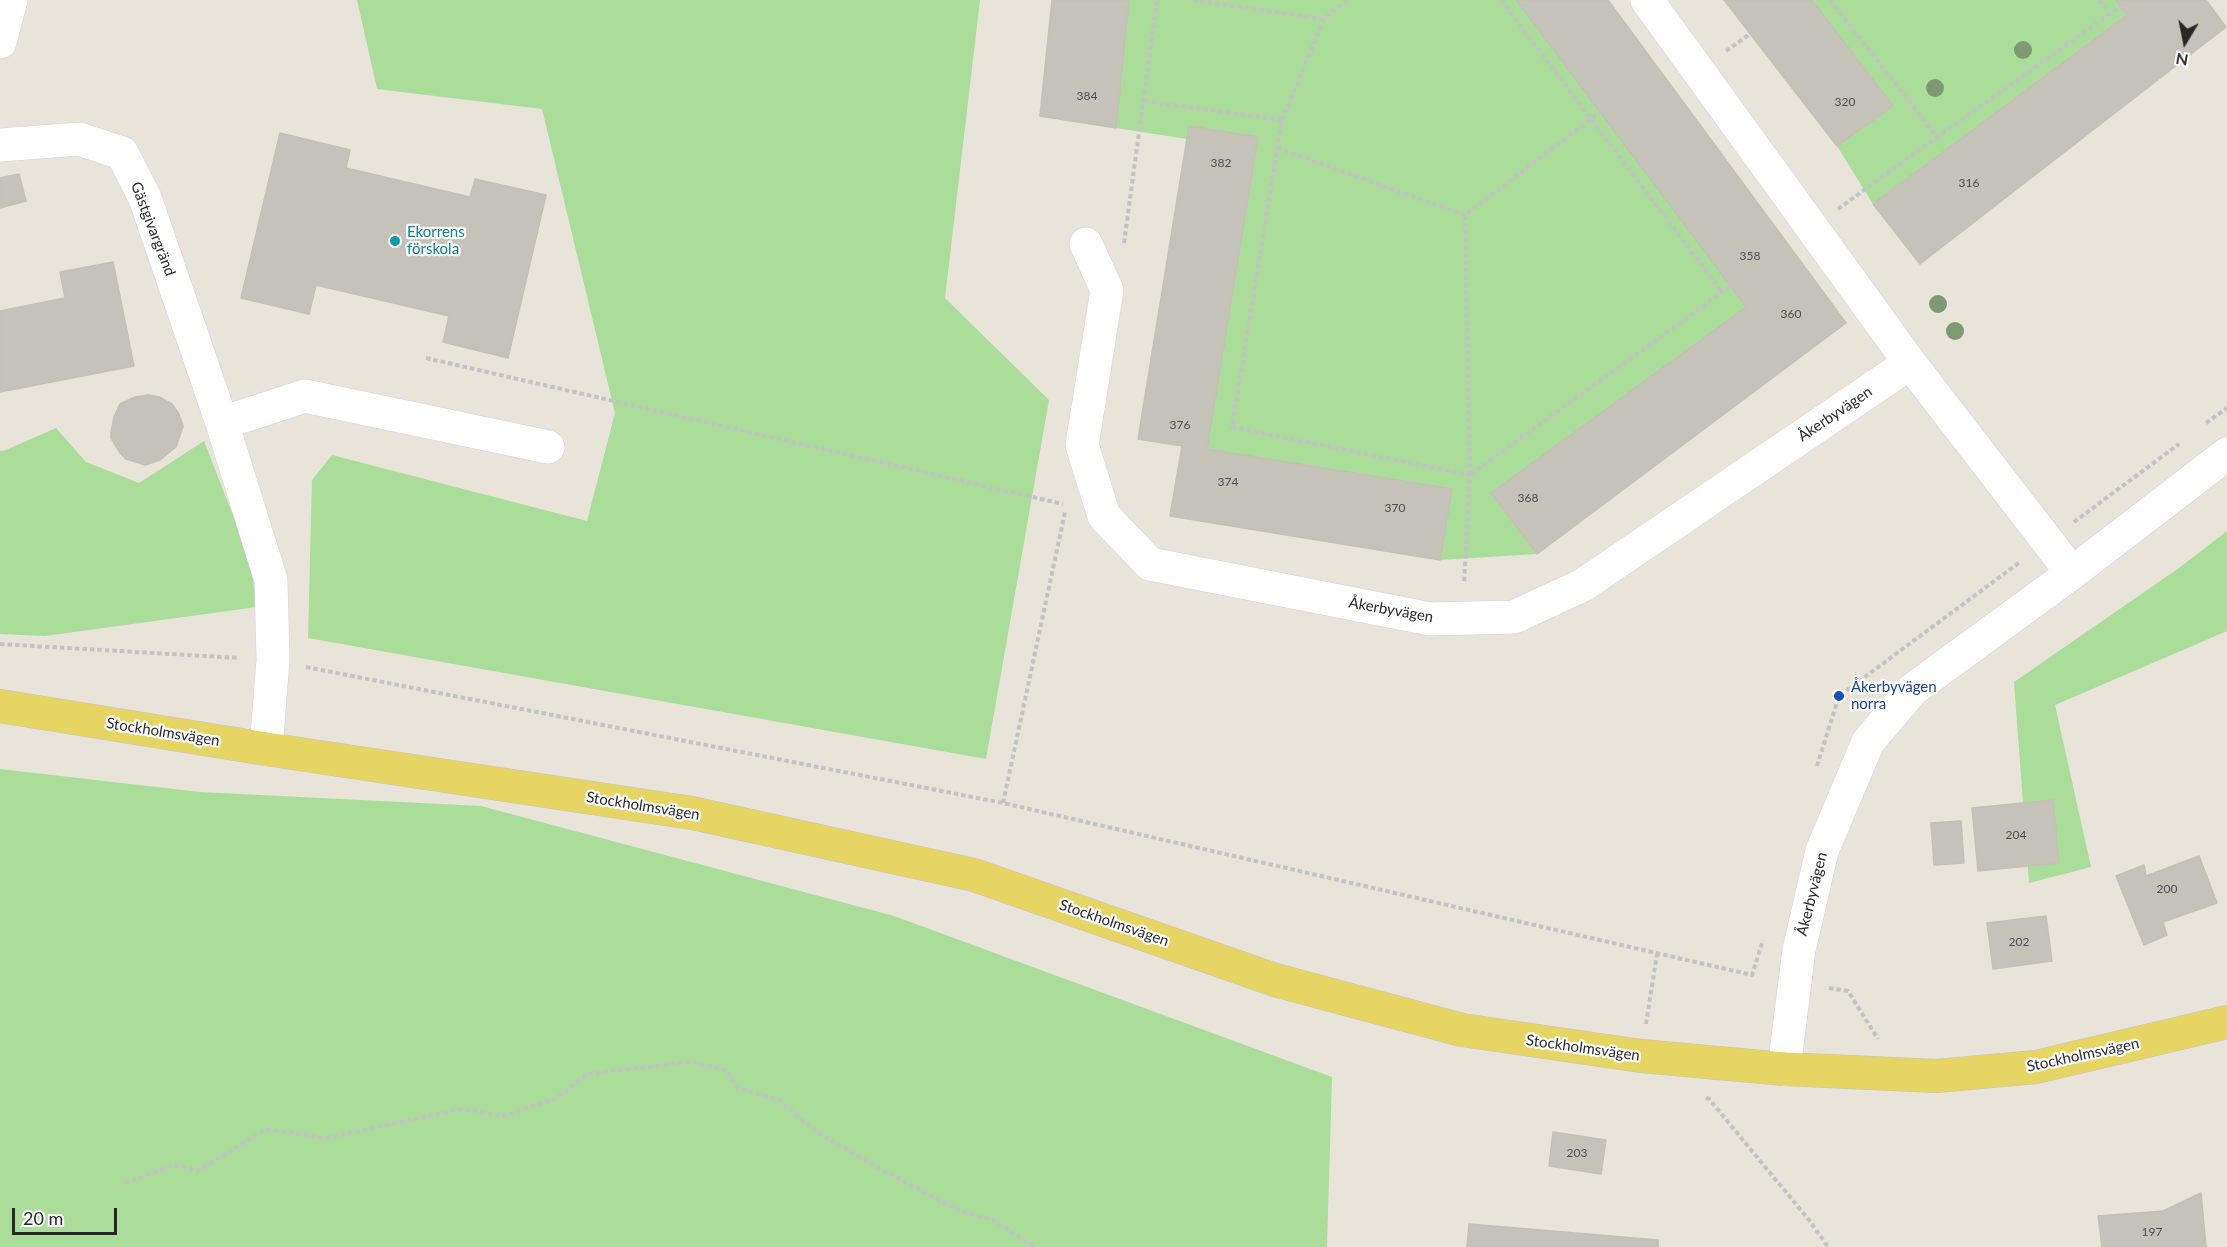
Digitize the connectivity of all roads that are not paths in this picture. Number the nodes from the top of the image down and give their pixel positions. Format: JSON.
{"nodes":[{"id":1,"x":11,"y":0,"type":"edge"},
{"id":2,"x":1647,"y":0,"type":"edge"},
{"id":3,"x":0,"y":42,"type":"edge"},
{"id":4,"x":0,"y":145,"type":"edge"},
{"id":5,"x":1086,"y":244,"type":"dead end"},
{"id":6,"x":1910,"y":363,"type":"junction"},
{"id":7,"x":222,"y":423,"type":"junction"},
{"id":8,"x":548,"y":447,"type":"dead end"},
{"id":9,"x":2227,"y":454,"type":"edge"},
{"id":10,"x":2072,"y":573,"type":"junction"},
{"id":11,"x":0,"y":706,"type":"edge"},
{"id":12,"x":267,"y":749,"type":"junction"},
{"id":13,"x":2227,"y":1022,"type":"edge"},
{"id":14,"x":1784,"y":1069,"type":"junction"}],
"edges":[{"from":1,"to":3,"type":"street"},
{"from":2,"to":6,"type":"street"},
{"from":4,"to":7,"type":"street","name":"Gästgivargränd"},
{"from":5,"to":6,"type":"street","name":"Åkerbyvägen"},
{"from":6,"to":10,"type":"street"},
{"from":7,"to":8,"type":"street"},
{"from":7,"to":12,"type":"street","name":"Gästgivargränd"},
{"from":9,"to":10,"type":"street","name":"Åkerbyvägen"},
{"from":10,"to":14,"type":"street","name":"Åkerbyvägen"},
{"from":11,"to":12,"type":"main road","name":"Stockholmsvägen"},
{"from":12,"to":14,"type":"main road","name":"Stockholmsvägen"},
{"from":13,"to":14,"type":"main road","name":"Stockholmsvägen"}]}
